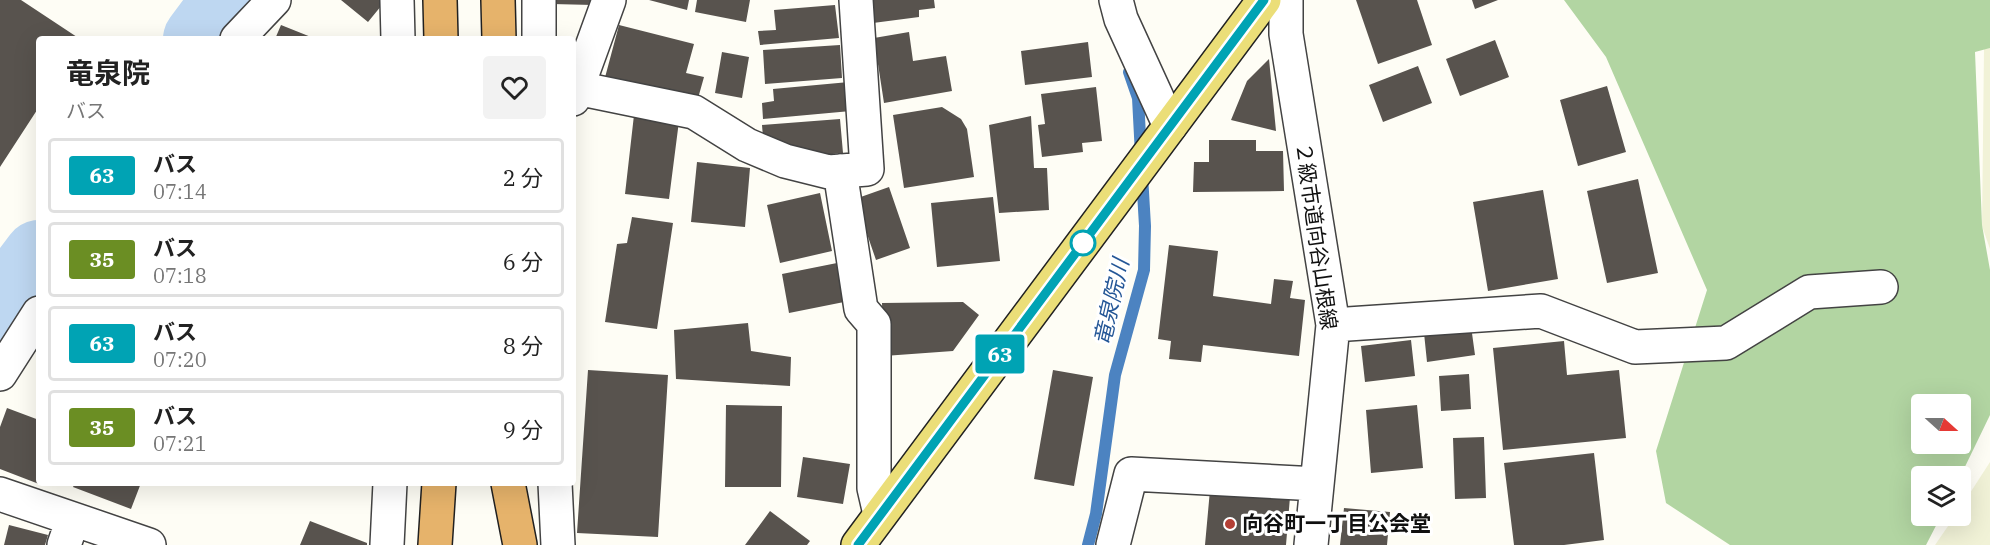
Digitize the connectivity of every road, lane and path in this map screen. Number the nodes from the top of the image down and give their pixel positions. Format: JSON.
{"nodes":[{"id":1,"x":273,"y":0,"type":"edge"},
{"id":2,"x":397,"y":0,"type":"edge"},
{"id":3,"x":440,"y":0,"type":"edge"},
{"id":4,"x":498,"y":0,"type":"edge"},
{"id":5,"x":539,"y":0,"type":"edge"},
{"id":6,"x":609,"y":0,"type":"edge"},
{"id":7,"x":856,"y":0,"type":"edge"},
{"id":8,"x":1116,"y":0,"type":"edge"},
{"id":9,"x":1264,"y":0,"type":"edge"},
{"id":10,"x":1286,"y":0,"type":"edge"},
{"id":11,"x":240,"y":36,"type":"edge"},
{"id":12,"x":398,"y":36,"type":"edge"},
{"id":13,"x":441,"y":36,"type":"edge"},
{"id":14,"x":499,"y":36,"type":"edge"},
{"id":15,"x":540,"y":36,"type":"edge"},
{"id":16,"x":576,"y":91,"type":"edge"},
{"id":17,"x":576,"y":94,"type":"edge"},
{"id":18,"x":1170,"y":126,"type":"junction"},
{"id":19,"x":840,"y":171,"type":"junction"},
{"id":20,"x":1881,"y":287,"type":"dead end"},
{"id":21,"x":36,"y":318,"type":"edge"},
{"id":22,"x":1333,"y":325,"type":"junction"},
{"id":23,"x":0,"y":374,"type":"edge"},
{"id":24,"x":1317,"y":484,"type":"junction"},
{"id":25,"x":390,"y":486,"type":"edge"},
{"id":26,"x":439,"y":486,"type":"edge"},
{"id":27,"x":446,"y":486,"type":"edge"},
{"id":28,"x":506,"y":486,"type":"edge"},
{"id":29,"x":507,"y":486,"type":"edge"},
{"id":30,"x":555,"y":486,"type":"edge"},
{"id":31,"x":0,"y":494,"type":"edge"},
{"id":32,"x":880,"y":514,"type":"junction"},
{"id":33,"x":69,"y":532,"type":"edge"},
{"id":34,"x":149,"y":545,"type":"edge"},
{"id":35,"x":387,"y":545,"type":"edge"},
{"id":36,"x":435,"y":545,"type":"edge"},
{"id":37,"x":446,"y":545,"type":"edge"},
{"id":38,"x":505,"y":545,"type":"edge"},
{"id":39,"x":520,"y":545,"type":"edge"},
{"id":40,"x":558,"y":545,"type":"edge"},
{"id":41,"x":858,"y":545,"type":"edge"},
{"id":42,"x":1113,"y":545,"type":"edge"},
{"id":43,"x":1311,"y":545,"type":"edge"}],
"edges":[{"from":1,"to":11,"type":"street"},
{"from":2,"to":12,"type":"street"},
{"from":3,"to":13,"type":"highway"},
{"from":4,"to":14,"type":"highway"},
{"from":5,"to":15,"type":"street"},
{"from":6,"to":16,"type":"street"},
{"from":7,"to":19,"type":"street"},
{"from":8,"to":18,"type":"street"},
{"from":9,"to":18,"type":"main road"},
{"from":10,"to":22,"type":"street","name":"２級市道向谷山根線"},
{"from":17,"to":19,"type":"street"},
{"from":18,"to":32,"type":"main road"},
{"from":19,"to":32,"type":"street"},
{"from":20,"to":22,"type":"street"},
{"from":21,"to":23,"type":"street"},
{"from":22,"to":24,"type":"street","name":"２級市道向谷山根線"},
{"from":24,"to":42,"type":"street"},
{"from":24,"to":43,"type":"street","name":"２級市道向谷山根線"},
{"from":25,"to":35,"type":"street"},
{"from":26,"to":36,"type":"highway"},
{"from":27,"to":37,"type":"highway"},
{"from":28,"to":38,"type":"highway"},
{"from":29,"to":39,"type":"highway"},
{"from":30,"to":40,"type":"street"},
{"from":31,"to":33,"type":"street"},
{"from":32,"to":41,"type":"main road"},
{"from":33,"to":34,"type":"street"}]}
